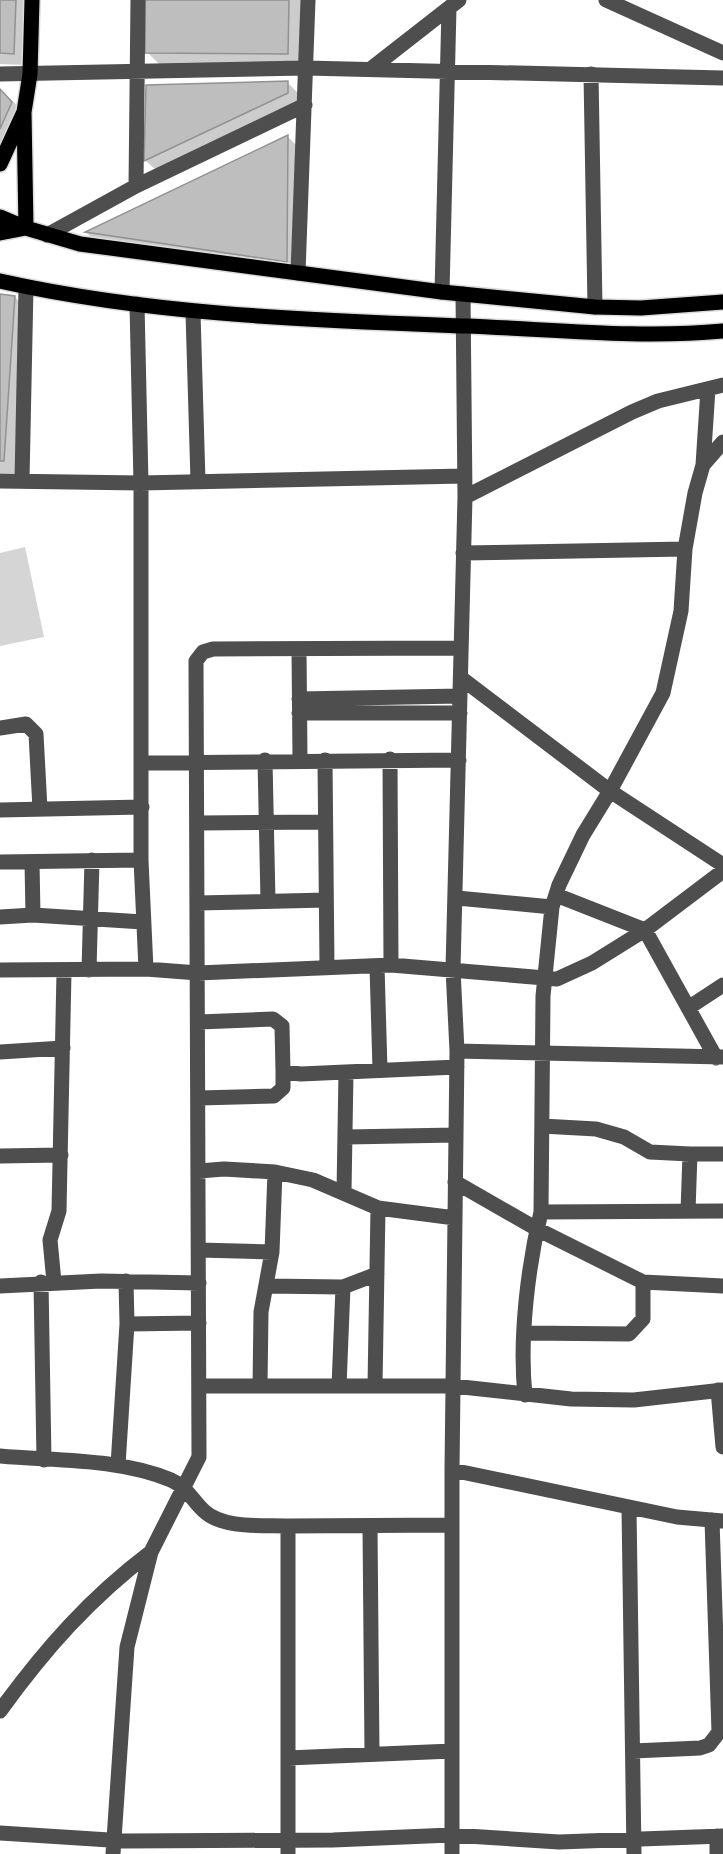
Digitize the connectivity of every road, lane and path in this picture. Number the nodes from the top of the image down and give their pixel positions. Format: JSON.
{"nodes":[{"id":1,"x":32,"y":0,"type":"edge"},
{"id":2,"x":138,"y":0,"type":"edge"},
{"id":3,"x":308,"y":0,"type":"edge"},
{"id":4,"x":606,"y":0,"type":"edge"},
{"id":5,"x":454,"y":4,"type":"edge"},
{"id":6,"x":723,"y":53,"type":"edge"},
{"id":7,"x":306,"y":68,"type":"junction"},
{"id":8,"x":372,"y":68,"type":"junction"},
{"id":9,"x":138,"y":69,"type":"junction"},
{"id":10,"x":448,"y":72,"type":"junction"},
{"id":11,"x":0,"y":74,"type":"edge"},
{"id":12,"x":30,"y":74,"type":"junction"},
{"id":13,"x":591,"y":74,"type":"junction"},
{"id":14,"x":723,"y":78,"type":"edge"},
{"id":15,"x":305,"y":105,"type":"junction"},
{"id":16,"x":24,"y":112,"type":"junction"},
{"id":17,"x":0,"y":164,"type":"edge"},
{"id":18,"x":136,"y":186,"type":"junction"},
{"id":19,"x":0,"y":217,"type":"edge"},
{"id":20,"x":26,"y":228,"type":"junction"},
{"id":21,"x":0,"y":233,"type":"edge"},
{"id":22,"x":47,"y":235,"type":"junction"},
{"id":23,"x":298,"y":273,"type":"junction"},
{"id":24,"x":0,"y":281,"type":"edge"},
{"id":25,"x":26,"y":287,"type":"junction"},
{"id":26,"x":442,"y":292,"type":"junction"},
{"id":27,"x":463,"y":294,"type":"junction"},
{"id":28,"x":723,"y":302,"type":"edge"},
{"id":29,"x":137,"y":304,"type":"junction"},
{"id":30,"x":595,"y":307,"type":"junction"},
{"id":31,"x":193,"y":313,"type":"junction"},
{"id":32,"x":463,"y":326,"type":"junction"},
{"id":33,"x":723,"y":332,"type":"edge"},
{"id":34,"x":715,"y":387,"type":"edge"},
{"id":35,"x":723,"y":442,"type":"edge"},
{"id":36,"x":703,"y":465,"type":"junction"},
{"id":37,"x":464,"y":476,"type":"junction"},
{"id":38,"x":22,"y":480,"type":"junction"},
{"id":39,"x":0,"y":481,"type":"edge"},
{"id":40,"x":198,"y":481,"type":"junction"},
{"id":41,"x":141,"y":483,"type":"junction"},
{"id":42,"x":465,"y":497,"type":"junction"},
{"id":43,"x":685,"y":549,"type":"junction"},
{"id":44,"x":463,"y":553,"type":"junction"},
{"id":45,"x":461,"y":648,"type":"junction"},
{"id":46,"x":299,"y":649,"type":"junction"},
{"id":47,"x":461,"y":678,"type":"junction"},
{"id":48,"x":460,"y":696,"type":"junction"},
{"id":49,"x":299,"y":706,"type":"junction"},
{"id":50,"x":460,"y":713,"type":"junction"},
{"id":51,"x":0,"y":728,"type":"edge"},
{"id":52,"x":390,"y":759,"type":"junction"},
{"id":53,"x":265,"y":760,"type":"junction"},
{"id":54,"x":300,"y":760,"type":"junction"},
{"id":55,"x":324,"y":760,"type":"junction"},
{"id":56,"x":459,"y":760,"type":"junction"},
{"id":57,"x":198,"y":761,"type":"junction"},
{"id":58,"x":143,"y":762,"type":"junction"},
{"id":59,"x":610,"y":791,"type":"junction"},
{"id":60,"x":142,"y":807,"type":"junction"},
{"id":61,"x":40,"y":809,"type":"junction"},
{"id":62,"x":0,"y":810,"type":"edge"},
{"id":63,"x":325,"y":822,"type":"junction"},
{"id":64,"x":266,"y":823,"type":"junction"},
{"id":65,"x":199,"y":824,"type":"junction"},
{"id":66,"x":92,"y":860,"type":"junction"},
{"id":67,"x":141,"y":860,"type":"junction"},
{"id":68,"x":0,"y":862,"type":"edge"},
{"id":69,"x":32,"y":862,"type":"junction"},
{"id":70,"x":723,"y":865,"type":"edge"},
{"id":71,"x":723,"y":871,"type":"edge"},
{"id":72,"x":457,"y":898,"type":"junction"},
{"id":73,"x":326,"y":900,"type":"junction"},
{"id":74,"x":268,"y":901,"type":"junction"},
{"id":75,"x":554,"y":901,"type":"junction"},
{"id":76,"x":198,"y":903,"type":"junction"},
{"id":77,"x":33,"y":915,"type":"junction"},
{"id":78,"x":0,"y":917,"type":"edge"},
{"id":79,"x":90,"y":917,"type":"junction"},
{"id":80,"x":143,"y":922,"type":"junction"},
{"id":81,"x":645,"y":930,"type":"junction"},
{"id":82,"x":384,"y":965,"type":"junction"},
{"id":83,"x":327,"y":967,"type":"junction"},
{"id":84,"x":146,"y":969,"type":"junction"},
{"id":85,"x":453,"y":969,"type":"junction"},
{"id":86,"x":0,"y":970,"type":"edge"},
{"id":87,"x":89,"y":970,"type":"junction"},
{"id":88,"x":64,"y":972,"type":"junction"},
{"id":89,"x":198,"y":973,"type":"junction"},
{"id":90,"x":544,"y":980,"type":"junction"},
{"id":91,"x":723,"y":985,"type":"edge"},
{"id":92,"x":688,"y":1008,"type":"junction"},
{"id":93,"x":199,"y":1022,"type":"junction"},
{"id":94,"x":63,"y":1048,"type":"junction"},
{"id":95,"x":0,"y":1052,"type":"edge"},
{"id":96,"x":543,"y":1054,"type":"junction"},
{"id":97,"x":719,"y":1058,"type":"edge"},
{"id":98,"x":457,"y":1059,"type":"junction"},
{"id":99,"x":380,"y":1070,"type":"junction"},
{"id":100,"x":283,"y":1072,"type":"junction"},
{"id":101,"x":346,"y":1072,"type":"junction"},
{"id":102,"x":199,"y":1098,"type":"junction"},
{"id":103,"x":542,"y":1126,"type":"junction"},
{"id":104,"x":456,"y":1135,"type":"junction"},
{"id":105,"x":346,"y":1137,"type":"junction"},
{"id":106,"x":690,"y":1154,"type":"junction"},
{"id":107,"x":723,"y":1154,"type":"edge"},
{"id":108,"x":60,"y":1155,"type":"junction"},
{"id":109,"x":0,"y":1156,"type":"edge"},
{"id":110,"x":199,"y":1171,"type":"junction"},
{"id":111,"x":275,"y":1173,"type":"junction"},
{"id":112,"x":456,"y":1182,"type":"junction"},
{"id":113,"x":344,"y":1192,"type":"junction"},
{"id":114,"x":378,"y":1208,"type":"junction"},
{"id":115,"x":688,"y":1210,"type":"junction"},
{"id":116,"x":723,"y":1211,"type":"edge"},
{"id":117,"x":541,"y":1212,"type":"junction"},
{"id":118,"x":455,"y":1218,"type":"junction"},
{"id":119,"x":537,"y":1229,"type":"junction"},
{"id":120,"x":199,"y":1250,"type":"junction"},
{"id":121,"x":272,"y":1252,"type":"junction"},
{"id":122,"x":377,"y":1275,"type":"junction"},
{"id":123,"x":126,"y":1281,"type":"junction"},
{"id":124,"x":48,"y":1282,"type":"junction"},
{"id":125,"x":199,"y":1282,"type":"junction"},
{"id":126,"x":643,"y":1282,"type":"junction"},
{"id":127,"x":0,"y":1286,"type":"edge"},
{"id":128,"x":267,"y":1286,"type":"junction"},
{"id":129,"x":723,"y":1286,"type":"edge"},
{"id":130,"x":343,"y":1287,"type":"junction"},
{"id":131,"x":199,"y":1323,"type":"junction"},
{"id":132,"x":127,"y":1324,"type":"junction"},
{"id":133,"x":525,"y":1333,"type":"junction"},
{"id":134,"x":201,"y":1386,"type":"junction"},
{"id":135,"x":260,"y":1386,"type":"junction"},
{"id":136,"x":339,"y":1386,"type":"junction"},
{"id":137,"x":375,"y":1386,"type":"junction"},
{"id":138,"x":453,"y":1386,"type":"junction"},
{"id":139,"x":720,"y":1390,"type":"edge"},
{"id":140,"x":525,"y":1395,"type":"junction"},
{"id":141,"x":723,"y":1447,"type":"edge"},
{"id":142,"x":0,"y":1456,"type":"edge"},
{"id":143,"x":44,"y":1460,"type":"junction"},
{"id":144,"x":118,"y":1465,"type":"junction"},
{"id":145,"x":452,"y":1470,"type":"junction"},
{"id":146,"x":183,"y":1486,"type":"junction"},
{"id":147,"x":629,"y":1508,"type":"junction"},
{"id":148,"x":717,"y":1520,"type":"edge"},
{"id":149,"x":452,"y":1525,"type":"junction"},
{"id":150,"x":288,"y":1526,"type":"junction"},
{"id":151,"x":370,"y":1526,"type":"junction"},
{"id":152,"x":151,"y":1552,"type":"junction"},
{"id":153,"x":0,"y":1711,"type":"edge"},
{"id":154,"x":721,"y":1721,"type":"edge"},
{"id":155,"x":452,"y":1751,"type":"junction"},
{"id":156,"x":633,"y":1751,"type":"junction"},
{"id":157,"x":372,"y":1754,"type":"junction"},
{"id":158,"x":288,"y":1758,"type":"junction"},
{"id":159,"x":0,"y":1833,"type":"edge"},
{"id":160,"x":451,"y":1835,"type":"junction"},
{"id":161,"x":720,"y":1836,"type":"edge"},
{"id":162,"x":634,"y":1846,"type":"edge"},
{"id":163,"x":113,"y":1847,"type":"edge"},
{"id":164,"x":288,"y":1847,"type":"edge"},
{"id":165,"x":551,"y":1848,"type":"edge"},
{"id":166,"x":452,"y":1854,"type":"edge"},
{"id":167,"x":717,"y":1854,"type":"edge"}],
"edges":[{"from":1,"to":12,"type":"main road"},
{"from":2,"to":9,"type":"street"},
{"from":3,"to":7,"type":"street"},
{"from":4,"to":6,"type":"street"},
{"from":5,"to":8,"type":"street"},
{"from":5,"to":10,"type":"street"},
{"from":7,"to":8,"type":"street"},
{"from":7,"to":9,"type":"street"},
{"from":7,"to":15,"type":"street"},
{"from":8,"to":10,"type":"street"},
{"from":9,"to":12,"type":"street"},
{"from":9,"to":18,"type":"street"},
{"from":10,"to":13,"type":"street"},
{"from":10,"to":26,"type":"street"},
{"from":11,"to":12,"type":"street"},
{"from":12,"to":16,"type":"main road"},
{"from":13,"to":14,"type":"street"},
{"from":13,"to":30,"type":"street"},
{"from":15,"to":18,"type":"street"},
{"from":15,"to":23,"type":"street"},
{"from":16,"to":17,"type":"main road"},
{"from":16,"to":20,"type":"main road"},
{"from":18,"to":22,"type":"street"},
{"from":19,"to":20,"type":"main road"},
{"from":20,"to":21,"type":"main road"},
{"from":20,"to":22,"type":"main road"},
{"from":22,"to":23,"type":"main road"},
{"from":23,"to":26,"type":"main road"},
{"from":24,"to":25,"type":"main road"},
{"from":25,"to":29,"type":"main road"},
{"from":25,"to":38,"type":"street"},
{"from":26,"to":27,"type":"main road"},
{"from":27,"to":30,"type":"main road"},
{"from":27,"to":32,"type":"street"},
{"from":28,"to":30,"type":"main road"},
{"from":29,"to":31,"type":"main road"},
{"from":29,"to":41,"type":"street"},
{"from":31,"to":32,"type":"main road"},
{"from":31,"to":40,"type":"street"},
{"from":32,"to":33,"type":"main road"},
{"from":32,"to":37,"type":"street"},
{"from":34,"to":36,"type":"street"},
{"from":34,"to":42,"type":"street"},
{"from":35,"to":36,"type":"street"},
{"from":36,"to":43,"type":"street"},
{"from":37,"to":40,"type":"street"},
{"from":37,"to":42,"type":"street"},
{"from":38,"to":39,"type":"street"},
{"from":38,"to":41,"type":"street"},
{"from":40,"to":41,"type":"street"},
{"from":41,"to":58,"type":"street"},
{"from":42,"to":44,"type":"street"},
{"from":43,"to":44,"type":"street"},
{"from":43,"to":59,"type":"street"},
{"from":44,"to":45,"type":"street"},
{"from":45,"to":46,"type":"street"},
{"from":45,"to":47,"type":"street"},
{"from":46,"to":49,"type":"street"},
{"from":46,"to":57,"type":"street"},
{"from":47,"to":48,"type":"street"},
{"from":47,"to":59,"type":"street"},
{"from":48,"to":49,"type":"street"},
{"from":48,"to":50,"type":"street"},
{"from":49,"to":50,"type":"street"},
{"from":49,"to":54,"type":"street"},
{"from":50,"to":56,"type":"street"},
{"from":51,"to":61,"type":"street"},
{"from":52,"to":55,"type":"street"},
{"from":52,"to":56,"type":"street"},
{"from":52,"to":82,"type":"street"},
{"from":53,"to":54,"type":"street"},
{"from":53,"to":57,"type":"street"},
{"from":53,"to":64,"type":"street"},
{"from":54,"to":55,"type":"street"},
{"from":55,"to":63,"type":"street"},
{"from":56,"to":72,"type":"street"},
{"from":57,"to":58,"type":"street"},
{"from":57,"to":65,"type":"street"},
{"from":58,"to":60,"type":"street"},
{"from":59,"to":70,"type":"street"},
{"from":59,"to":75,"type":"street"},
{"from":60,"to":61,"type":"street"},
{"from":60,"to":67,"type":"street"},
{"from":61,"to":62,"type":"street"},
{"from":63,"to":64,"type":"street"},
{"from":63,"to":73,"type":"street"},
{"from":64,"to":65,"type":"street"},
{"from":64,"to":74,"type":"street"},
{"from":65,"to":76,"type":"street"},
{"from":66,"to":67,"type":"street"},
{"from":66,"to":69,"type":"street"},
{"from":66,"to":79,"type":"street"},
{"from":67,"to":80,"type":"street"},
{"from":68,"to":69,"type":"street"},
{"from":69,"to":77,"type":"street"},
{"from":71,"to":81,"type":"street"},
{"from":72,"to":75,"type":"street"},
{"from":72,"to":85,"type":"street"},
{"from":73,"to":74,"type":"street"},
{"from":73,"to":83,"type":"street"},
{"from":74,"to":76,"type":"street"},
{"from":75,"to":81,"type":"street"},
{"from":75,"to":90,"type":"street"},
{"from":76,"to":89,"type":"street"},
{"from":77,"to":78,"type":"street"},
{"from":77,"to":79,"type":"street"},
{"from":79,"to":80,"type":"street"},
{"from":79,"to":87,"type":"street"},
{"from":80,"to":84,"type":"street"},
{"from":81,"to":90,"type":"street"},
{"from":81,"to":92,"type":"street"},
{"from":82,"to":83,"type":"street"},
{"from":82,"to":85,"type":"street"},
{"from":82,"to":99,"type":"street"},
{"from":83,"to":89,"type":"street"},
{"from":84,"to":87,"type":"street"},
{"from":84,"to":89,"type":"street"},
{"from":85,"to":90,"type":"street"},
{"from":85,"to":98,"type":"street"},
{"from":86,"to":88,"type":"street"},
{"from":87,"to":88,"type":"street"},
{"from":88,"to":94,"type":"street"},
{"from":89,"to":93,"type":"street"},
{"from":90,"to":96,"type":"street"},
{"from":91,"to":92,"type":"street"},
{"from":92,"to":97,"type":"street"},
{"from":93,"to":100,"type":"street"},
{"from":93,"to":102,"type":"street"},
{"from":94,"to":95,"type":"street"},
{"from":94,"to":108,"type":"street"},
{"from":96,"to":97,"type":"street"},
{"from":96,"to":98,"type":"street"},
{"from":96,"to":103,"type":"street"},
{"from":98,"to":99,"type":"street"},
{"from":98,"to":104,"type":"street"},
{"from":99,"to":101,"type":"street"},
{"from":100,"to":101,"type":"street"},
{"from":100,"to":102,"type":"street"},
{"from":101,"to":105,"type":"street"},
{"from":102,"to":110,"type":"street"},
{"from":103,"to":106,"type":"street"},
{"from":103,"to":117,"type":"street"},
{"from":104,"to":105,"type":"street"},
{"from":104,"to":112,"type":"street"},
{"from":105,"to":113,"type":"street"},
{"from":106,"to":107,"type":"street"},
{"from":106,"to":115,"type":"street"},
{"from":108,"to":109,"type":"street"},
{"from":108,"to":124,"type":"street"},
{"from":110,"to":111,"type":"street"},
{"from":110,"to":120,"type":"street"},
{"from":111,"to":113,"type":"street"},
{"from":111,"to":121,"type":"street"},
{"from":112,"to":118,"type":"street"},
{"from":112,"to":119,"type":"street"},
{"from":113,"to":114,"type":"street"},
{"from":114,"to":118,"type":"street"},
{"from":114,"to":122,"type":"street"},
{"from":115,"to":116,"type":"street"},
{"from":115,"to":117,"type":"street"},
{"from":117,"to":119,"type":"street"},
{"from":118,"to":138,"type":"street"},
{"from":119,"to":126,"type":"street"},
{"from":119,"to":133,"type":"street"},
{"from":120,"to":121,"type":"street"},
{"from":120,"to":125,"type":"street"},
{"from":121,"to":128,"type":"street"},
{"from":122,"to":130,"type":"street"},
{"from":122,"to":137,"type":"street"},
{"from":123,"to":124,"type":"street"},
{"from":123,"to":125,"type":"street"},
{"from":123,"to":132,"type":"street"},
{"from":124,"to":127,"type":"street"},
{"from":124,"to":143,"type":"street"},
{"from":125,"to":131,"type":"street"},
{"from":126,"to":129,"type":"street"},
{"from":126,"to":133,"type":"street"},
{"from":128,"to":130,"type":"street"},
{"from":128,"to":135,"type":"street"},
{"from":130,"to":136,"type":"street"},
{"from":131,"to":132,"type":"street"},
{"from":131,"to":134,"type":"street"},
{"from":132,"to":144,"type":"street"},
{"from":133,"to":140,"type":"street"},
{"from":134,"to":135,"type":"street"},
{"from":134,"to":146,"type":"street"},
{"from":135,"to":136,"type":"street"},
{"from":136,"to":137,"type":"street"},
{"from":137,"to":138,"type":"street"},
{"from":138,"to":140,"type":"street"},
{"from":138,"to":145,"type":"street"},
{"from":139,"to":140,"type":"street"},
{"from":139,"to":141,"type":"street"},
{"from":142,"to":143,"type":"street"},
{"from":143,"to":144,"type":"street"},
{"from":144,"to":146,"type":"street"},
{"from":145,"to":147,"type":"street"},
{"from":145,"to":149,"type":"street"},
{"from":146,"to":150,"type":"street"},
{"from":146,"to":152,"type":"street"},
{"from":147,"to":148,"type":"street"},
{"from":147,"to":156,"type":"street"},
{"from":148,"to":154,"type":"street"},
{"from":149,"to":151,"type":"street"},
{"from":149,"to":155,"type":"street"},
{"from":150,"to":151,"type":"street"},
{"from":150,"to":158,"type":"street"},
{"from":151,"to":157,"type":"street"},
{"from":152,"to":153,"type":"street"},
{"from":152,"to":163,"type":"street"},
{"from":154,"to":156,"type":"street"},
{"from":155,"to":157,"type":"street"},
{"from":155,"to":160,"type":"street"},
{"from":156,"to":162,"type":"street"},
{"from":157,"to":158,"type":"street"},
{"from":158,"to":164,"type":"street"},
{"from":159,"to":163,"type":"street"},
{"from":160,"to":164,"type":"street"},
{"from":160,"to":165,"type":"street"},
{"from":160,"to":166,"type":"street"},
{"from":161,"to":162,"type":"street"},
{"from":161,"to":167,"type":"street"},
{"from":162,"to":165,"type":"street"},
{"from":163,"to":164,"type":"street"}]}
